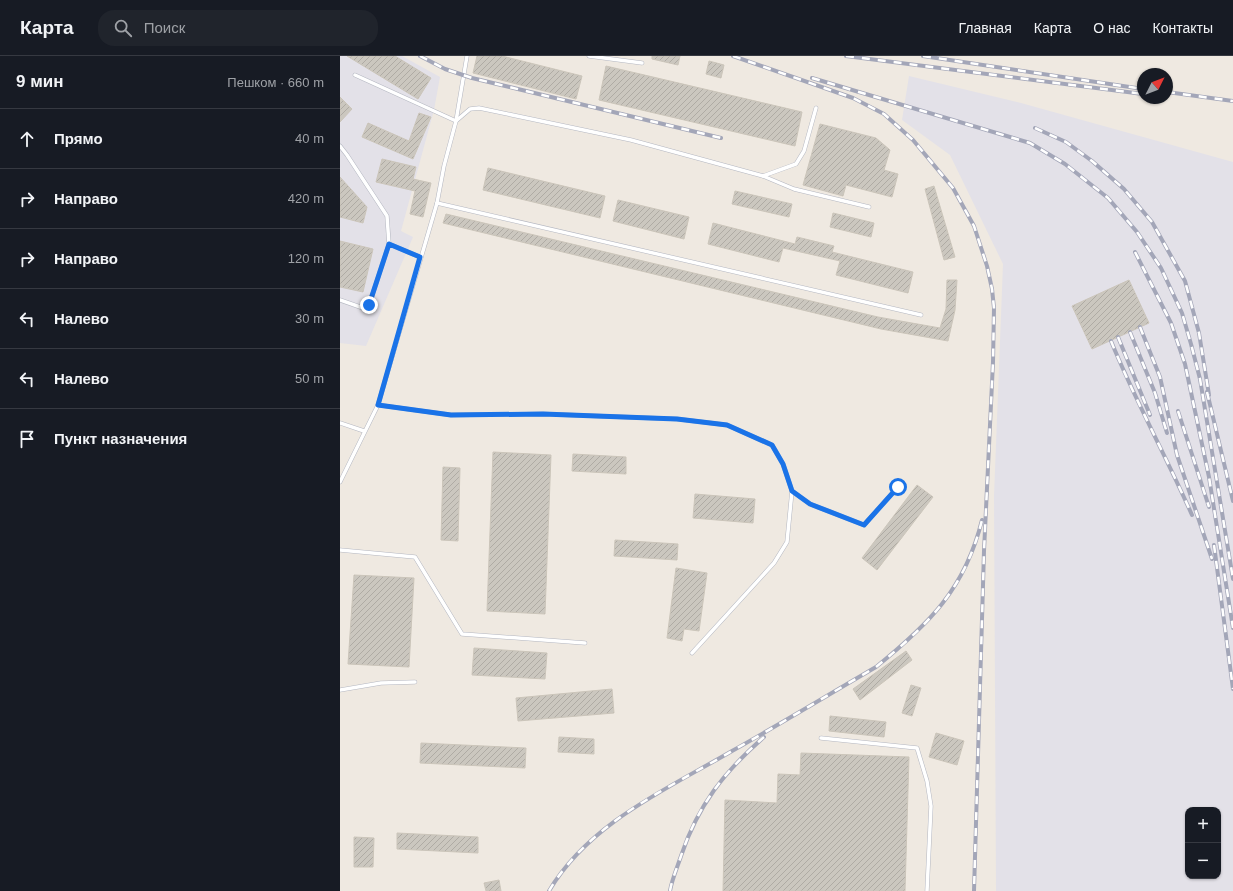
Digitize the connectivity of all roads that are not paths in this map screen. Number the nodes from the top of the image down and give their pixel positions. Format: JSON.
{"nodes":[{"id":1,"x":467,"y":56,"type":"edge"},
{"id":2,"x":589,"y":56,"type":"edge"},
{"id":3,"x":642,"y":63,"type":"dead end"},
{"id":4,"x":355,"y":75,"type":"dead end"},
{"id":5,"x":816,"y":108,"type":"dead end"},
{"id":6,"x":456,"y":121,"type":"junction"},
{"id":7,"x":340,"y":146,"type":"edge"},
{"id":8,"x":763,"y":176,"type":"junction"},
{"id":9,"x":437,"y":203,"type":"junction"},
{"id":10,"x":869,"y":207,"type":"dead end"},
{"id":11,"x":389,"y":244,"type":"junction"},
{"id":12,"x":420,"y":257,"type":"junction"},
{"id":13,"x":340,"y":300,"type":"edge"},
{"id":14,"x":920,"y":315,"type":"dead end"},
{"id":15,"x":378,"y":405,"type":"junction"},
{"id":16,"x":340,"y":423,"type":"edge"},
{"id":17,"x":364,"y":431,"type":"junction"},
{"id":18,"x":340,"y":482,"type":"edge"},
{"id":19,"x":898,"y":487,"type":"dead end"},
{"id":20,"x":792,"y":491,"type":"junction"},
{"id":21,"x":340,"y":550,"type":"edge"},
{"id":22,"x":585,"y":643,"type":"dead end"},
{"id":23,"x":692,"y":653,"type":"dead end"},
{"id":24,"x":414,"y":682,"type":"dead end"},
{"id":25,"x":340,"y":690,"type":"edge"},
{"id":26,"x":821,"y":738,"type":"dead end"},
{"id":27,"x":927,"y":891,"type":"edge"}],
"edges":[{"from":1,"to":6,"type":"lane"},
{"from":2,"to":3,"type":"lane"},
{"from":4,"to":6,"type":"lane"},
{"from":5,"to":8,"type":"lane"},
{"from":6,"to":8,"type":"lane"},
{"from":6,"to":9,"type":"lane"},
{"from":7,"to":11,"type":"lane"},
{"from":8,"to":10,"type":"lane"},
{"from":9,"to":12,"type":"lane"},
{"from":9,"to":14,"type":"lane"},
{"from":11,"to":12,"type":"lane"},
{"from":11,"to":13,"type":"lane"},
{"from":12,"to":15,"type":"lane"},
{"from":15,"to":17,"type":"lane"},
{"from":15,"to":20,"type":"lane"},
{"from":16,"to":17,"type":"lane"},
{"from":17,"to":18,"type":"lane"},
{"from":19,"to":20,"type":"lane"},
{"from":20,"to":23,"type":"lane"},
{"from":21,"to":22,"type":"lane"},
{"from":24,"to":25,"type":"lane"},
{"from":26,"to":27,"type":"lane"}]}
